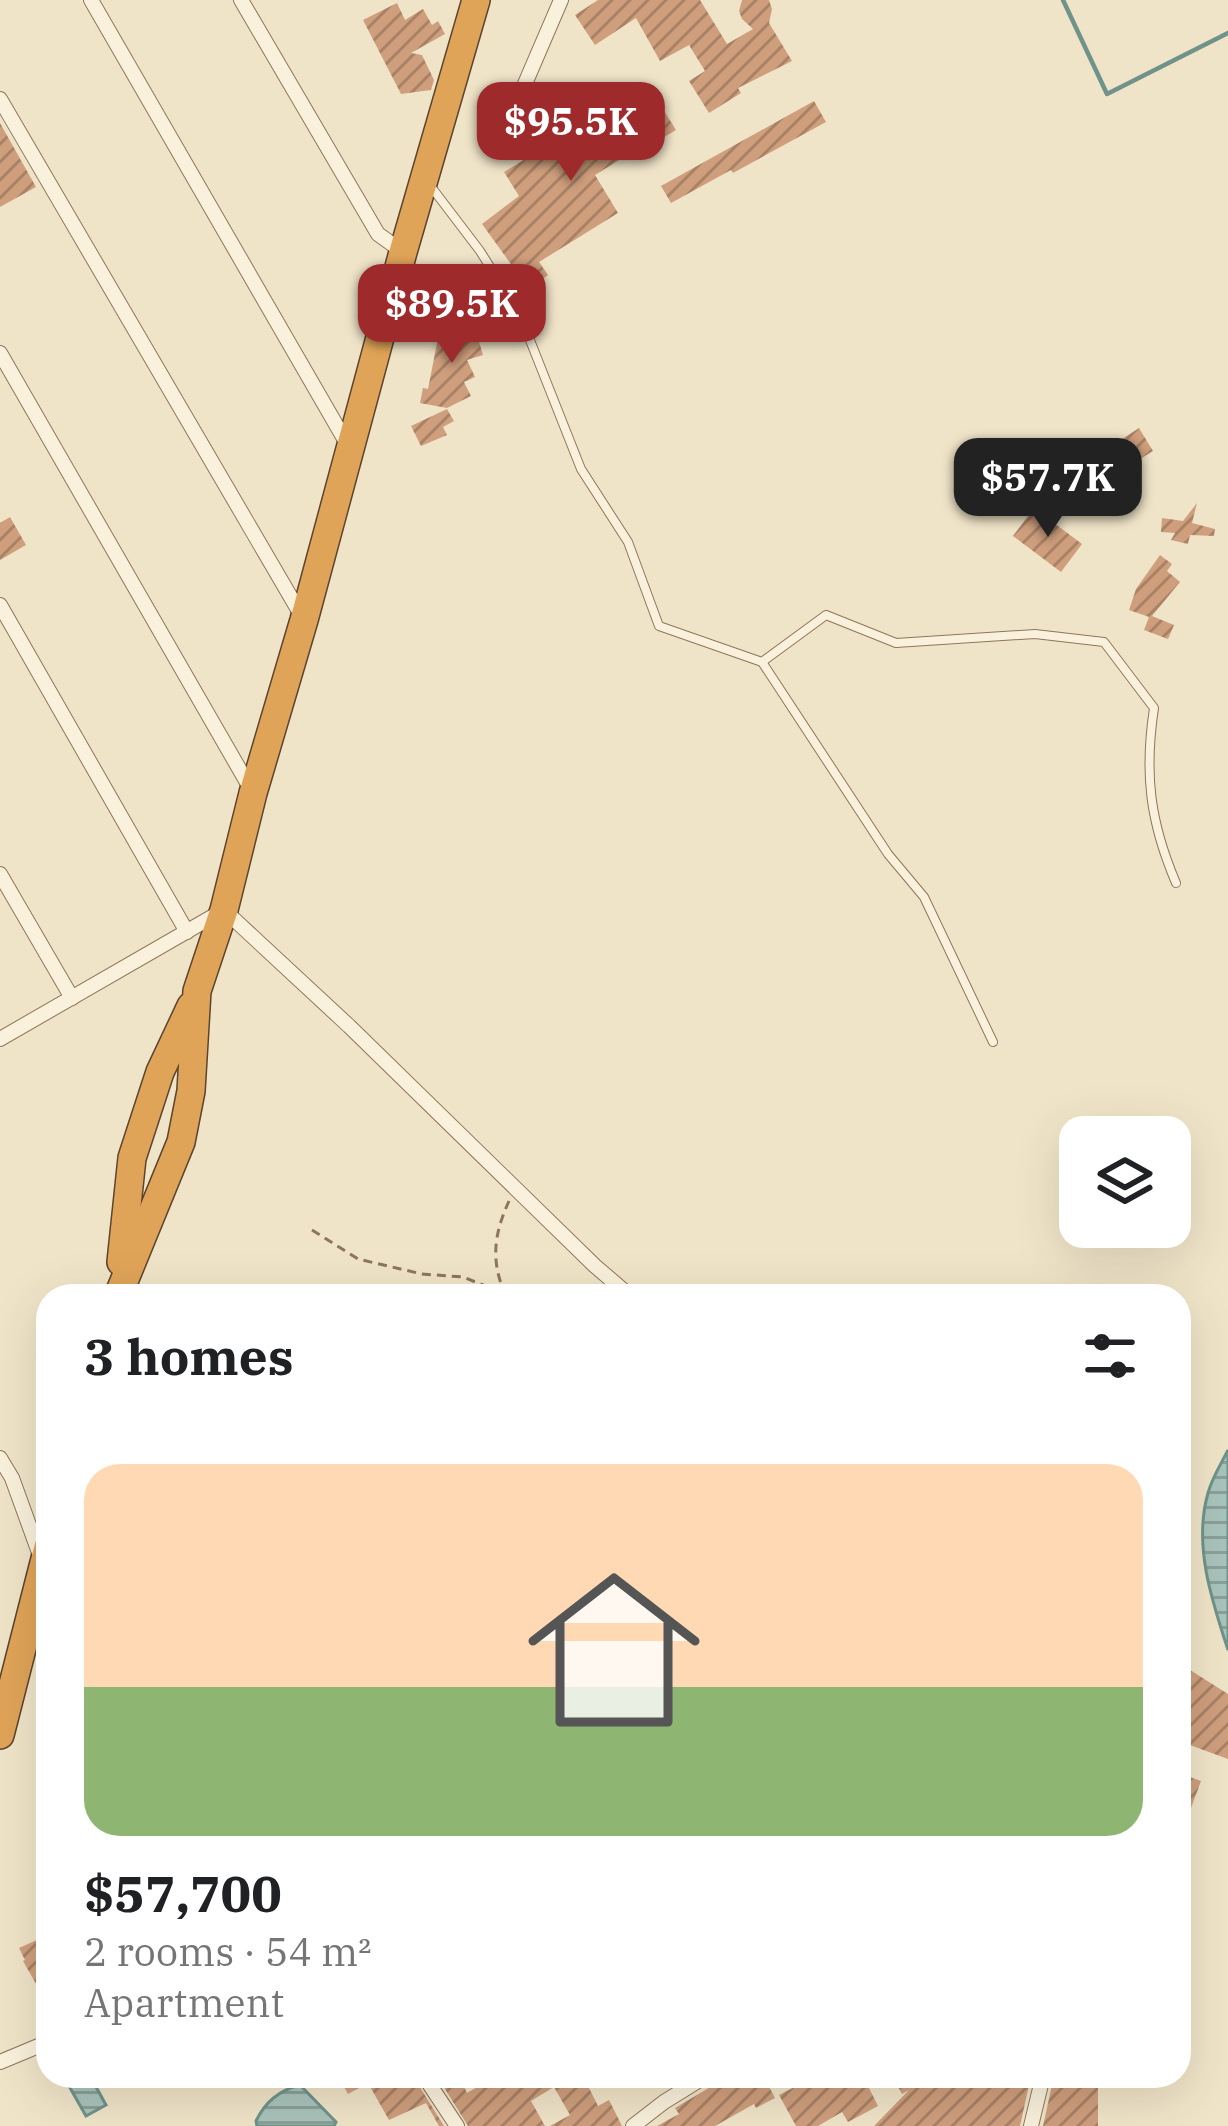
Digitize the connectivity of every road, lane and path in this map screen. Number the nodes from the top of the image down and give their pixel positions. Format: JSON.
{"nodes":[{"id":1,"x":91,"y":0,"type":"edge"},
{"id":2,"x":241,"y":0,"type":"edge"},
{"id":3,"x":476,"y":0,"type":"edge"},
{"id":4,"x":561,"y":0,"type":"edge"},
{"id":5,"x":0,"y":99,"type":"edge"},
{"id":6,"x":506,"y":128,"type":"dead end"},
{"id":7,"x":425,"y":178,"type":"junction"},
{"id":8,"x":403,"y":252,"type":"junction"},
{"id":9,"x":0,"y":353,"type":"edge"},
{"id":10,"x":350,"y":447,"type":"junction"},
{"id":11,"x":0,"y":605,"type":"edge"},
{"id":12,"x":304,"y":620,"type":"junction"},
{"id":13,"x":762,"y":662,"type":"junction"},
{"id":14,"x":253,"y":793,"type":"junction"},
{"id":15,"x":0,"y":874,"type":"edge"},
{"id":16,"x":1176,"y":883,"type":"dead end"},
{"id":17,"x":224,"y":910,"type":"junction"},
{"id":18,"x":187,"y":932,"type":"junction"},
{"id":19,"x":197,"y":991,"type":"junction"},
{"id":20,"x":72,"y":998,"type":"junction"},
{"id":21,"x":0,"y":1039,"type":"edge"},
{"id":22,"x":993,"y":1042,"type":"dead end"},
{"id":23,"x":515,"y":1188,"type":"junction"},
{"id":24,"x":312,"y":1230,"type":"dead end"},
{"id":25,"x":119,"y":1284,"type":"edge"},
{"id":26,"x":122,"y":1284,"type":"edge"},
{"id":27,"x":480,"y":1284,"type":"edge"},
{"id":28,"x":502,"y":1284,"type":"edge"},
{"id":29,"x":615,"y":1284,"type":"edge"},
{"id":30,"x":0,"y":1458,"type":"edge"},
{"id":31,"x":36,"y":1537,"type":"edge"},
{"id":32,"x":36,"y":1600,"type":"edge"},
{"id":33,"x":0,"y":1735,"type":"edge"},
{"id":34,"x":36,"y":2047,"type":"edge"},
{"id":35,"x":0,"y":2062,"type":"edge"},
{"id":36,"x":432,"y":2088,"type":"edge"},
{"id":37,"x":687,"y":2088,"type":"edge"},
{"id":38,"x":1040,"y":2088,"type":"edge"},
{"id":39,"x":457,"y":2126,"type":"edge"},
{"id":40,"x":633,"y":2126,"type":"edge"},
{"id":41,"x":1031,"y":2126,"type":"edge"}],
"edges":[{"from":1,"to":10,"type":"street"},
{"from":2,"to":8,"type":"street"},
{"from":3,"to":7,"type":"highway"},
{"from":4,"to":6,"type":"street"},
{"from":5,"to":12,"type":"street"},
{"from":7,"to":8,"type":"highway"},
{"from":7,"to":13,"type":"lane"},
{"from":8,"to":10,"type":"highway"},
{"from":9,"to":14,"type":"street"},
{"from":10,"to":12,"type":"highway"},
{"from":11,"to":18,"type":"street"},
{"from":12,"to":14,"type":"highway"},
{"from":13,"to":16,"type":"lane"},
{"from":13,"to":22,"type":"lane"},
{"from":14,"to":17,"type":"highway"},
{"from":15,"to":20,"type":"street"},
{"from":17,"to":18,"type":"street"},
{"from":17,"to":19,"type":"highway"},
{"from":17,"to":23,"type":"street"},
{"from":18,"to":20,"type":"street"},
{"from":19,"to":25,"type":"highway"},
{"from":19,"to":26,"type":"highway"},
{"from":20,"to":21,"type":"street"},
{"from":23,"to":28,"type":"path"},
{"from":23,"to":29,"type":"street"},
{"from":24,"to":27,"type":"path"},
{"from":30,"to":31,"type":"street"},
{"from":32,"to":33,"type":"highway"},
{"from":34,"to":35,"type":"street"},
{"from":36,"to":39,"type":"street"},
{"from":37,"to":40,"type":"street"},
{"from":38,"to":41,"type":"street"}]}
